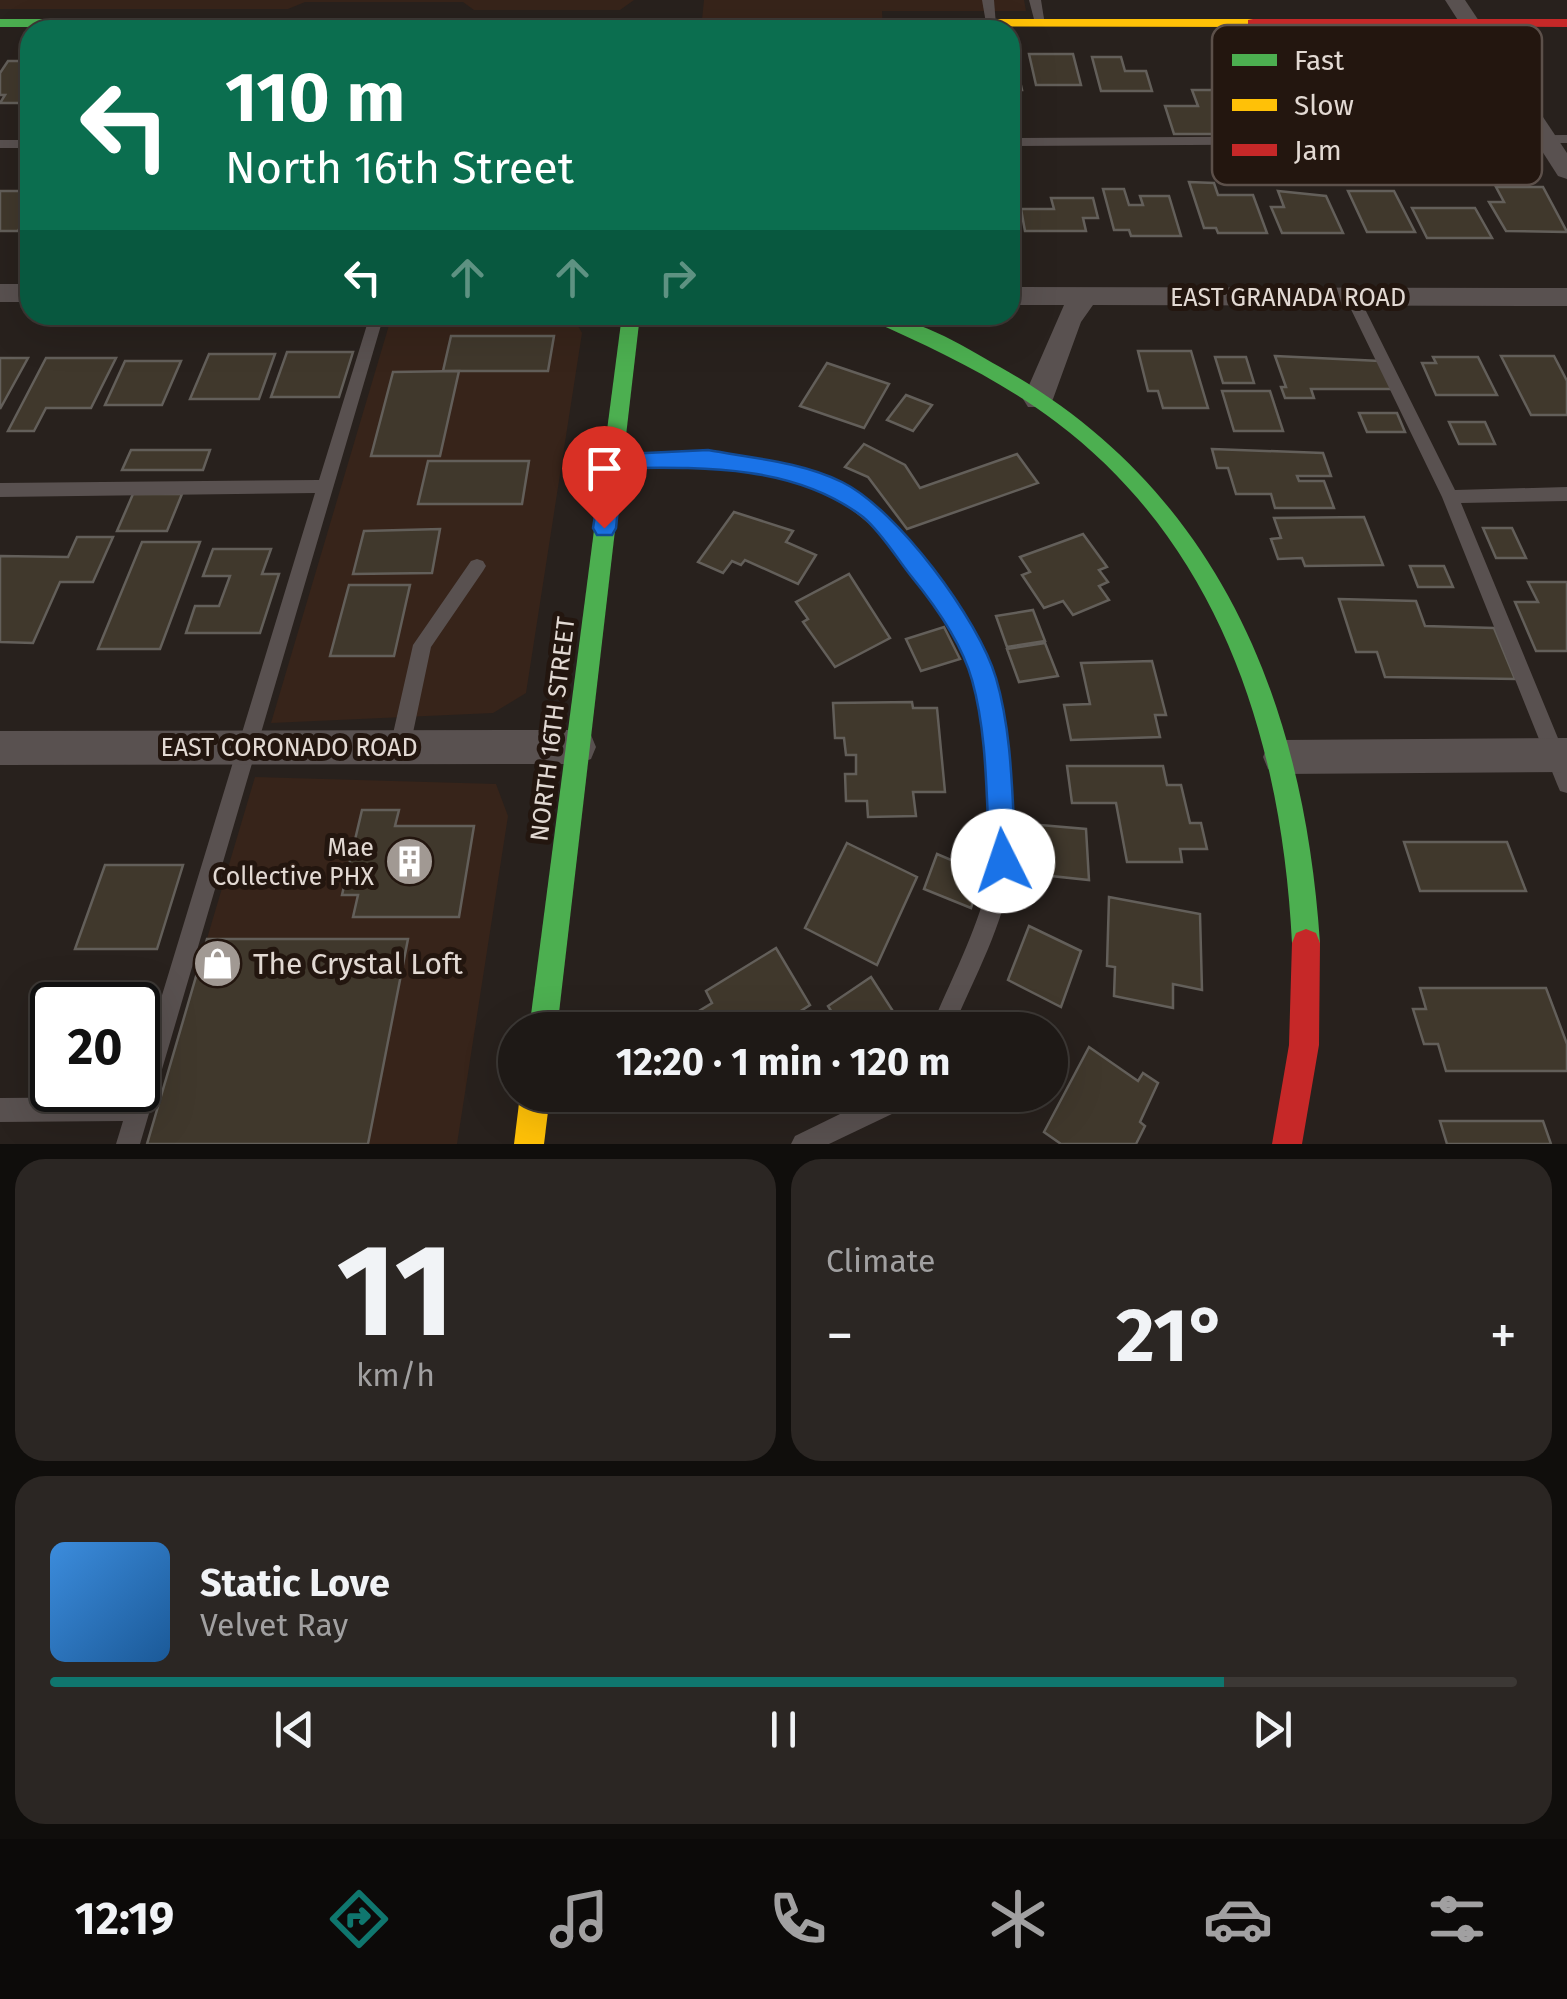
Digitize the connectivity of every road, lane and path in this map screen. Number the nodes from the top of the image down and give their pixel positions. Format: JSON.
{"nodes":[{"id":1,"x":1455,"y":0,"type":"edge"},
{"id":2,"x":990,"y":11,"type":"edge"},
{"id":3,"x":1038,"y":12,"type":"edge"},
{"id":4,"x":664,"y":18,"type":"edge"},
{"id":5,"x":614,"y":20,"type":"edge"},
{"id":6,"x":1469,"y":22,"type":"junction"},
{"id":7,"x":1567,"y":23,"type":"edge"},
{"id":8,"x":1471,"y":25,"type":"edge"},
{"id":9,"x":1557,"y":139,"type":"edge"},
{"id":10,"x":1212,"y":141,"type":"edge"},
{"id":11,"x":1020,"y":142,"type":"edge"},
{"id":12,"x":1567,"y":170,"type":"edge"},
{"id":13,"x":1020,"y":296,"type":"edge"},
{"id":14,"x":1086,"y":296,"type":"junction"},
{"id":15,"x":1352,"y":297,"type":"junction"},
{"id":16,"x":1567,"y":297,"type":"edge"},
{"id":17,"x":373,"y":325,"type":"edge"},
{"id":18,"x":630,"y":325,"type":"edge"},
{"id":19,"x":900,"y":325,"type":"edge"},
{"id":20,"x":1038,"y":399,"type":"junction"},
{"id":21,"x":613,"y":460,"type":"junction"},
{"id":22,"x":327,"y":486,"type":"junction"},
{"id":23,"x":0,"y":490,"type":"edge"},
{"id":24,"x":1567,"y":494,"type":"edge"},
{"id":25,"x":1450,"y":497,"type":"junction"},
{"id":26,"x":477,"y":566,"type":"dead end"},
{"id":27,"x":400,"y":747,"type":"junction"},
{"id":28,"x":578,"y":747,"type":"junction"},
{"id":29,"x":0,"y":748,"type":"edge"},
{"id":30,"x":250,"y":748,"type":"junction"},
{"id":31,"x":1281,"y":757,"type":"junction"},
{"id":32,"x":1563,"y":765,"type":"edge"},
{"id":33,"x":545,"y":1012,"type":"edge"},
{"id":34,"x":948,"y":1012,"type":"edge"},
{"id":35,"x":160,"y":1041,"type":"edge"},
{"id":36,"x":0,"y":1110,"type":"edge"},
{"id":37,"x":30,"y":1110,"type":"edge"},
{"id":38,"x":138,"y":1112,"type":"edge"},
{"id":39,"x":533,"y":1112,"type":"edge"},
{"id":40,"x":871,"y":1112,"type":"edge"},
{"id":41,"x":128,"y":1144,"type":"edge"},
{"id":42,"x":529,"y":1144,"type":"edge"},
{"id":43,"x":803,"y":1144,"type":"edge"},
{"id":44,"x":1287,"y":1144,"type":"edge"}],
"edges":[{"from":1,"to":6,"type":"street"},
{"from":2,"to":3,"type":"street"},
{"from":2,"to":4,"type":"street"},
{"from":3,"to":6,"type":"street"},
{"from":4,"to":5,"type":"street"},
{"from":6,"to":7,"type":"street"},
{"from":6,"to":8,"type":"street"},
{"from":9,"to":12,"type":"street"},
{"from":10,"to":11,"type":"lane"},
{"from":13,"to":14,"type":"street","name":"EAST GRANADA ROAD"},
{"from":14,"to":15,"type":"street","name":"EAST GRANADA ROAD"},
{"from":14,"to":20,"type":"street"},
{"from":15,"to":16,"type":"street","name":"EAST GRANADA ROAD"},
{"from":15,"to":25,"type":"lane"},
{"from":17,"to":22,"type":"lane"},
{"from":18,"to":21,"type":"street","name":"NORTH 16TH STREET"},
{"from":19,"to":20,"type":"street"},
{"from":20,"to":31,"type":"street"},
{"from":21,"to":28,"type":"street","name":"NORTH 16TH STREET"},
{"from":21,"to":34,"type":"lane"},
{"from":22,"to":23,"type":"lane"},
{"from":22,"to":30,"type":"lane"},
{"from":24,"to":25,"type":"lane"},
{"from":25,"to":32,"type":"lane"},
{"from":26,"to":27,"type":"lane"},
{"from":27,"to":28,"type":"street","name":"EAST CORONADO ROAD"},
{"from":27,"to":30,"type":"street","name":"EAST CORONADO ROAD"},
{"from":28,"to":33,"type":"street","name":"NORTH 16TH STREET"},
{"from":29,"to":30,"type":"street","name":"EAST CORONADO ROAD"},
{"from":30,"to":35,"type":"lane"},
{"from":31,"to":32,"type":"street"},
{"from":31,"to":44,"type":"street"},
{"from":36,"to":37,"type":"lane"},
{"from":38,"to":41,"type":"lane"},
{"from":39,"to":42,"type":"street"},
{"from":40,"to":43,"type":"lane"}]}
